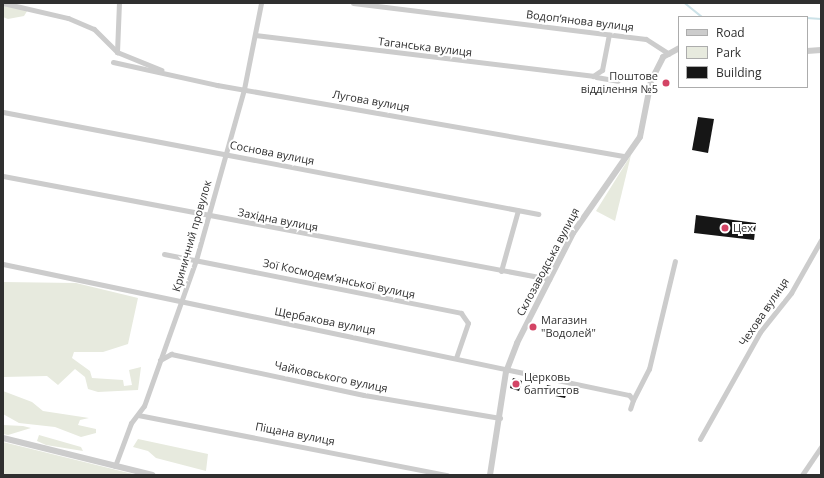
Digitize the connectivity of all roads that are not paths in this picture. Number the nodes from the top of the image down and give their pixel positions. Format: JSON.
{"nodes":[{"id":1,"x":4,"y":3,"type":"edge"},
{"id":2,"x":119,"y":3,"type":"edge"},
{"id":3,"x":261,"y":3,"type":"edge"},
{"id":4,"x":353,"y":3,"type":"edge"},
{"id":5,"x":255,"y":35,"type":"junction"},
{"id":6,"x":610,"y":35,"type":"junction"},
{"id":7,"x":678,"y":49,"type":"edge"},
{"id":8,"x":821,"y":50,"type":"edge"},
{"id":9,"x":808,"y":51,"type":"edge"},
{"id":10,"x":117,"y":52,"type":"junction"},
{"id":11,"x":669,"y":54,"type":"junction"},
{"id":12,"x":113,"y":62,"type":"dead end"},
{"id":13,"x":175,"y":76,"type":"junction"},
{"id":14,"x":593,"y":76,"type":"junction"},
{"id":15,"x":618,"y":81,"type":"dead end"},
{"id":16,"x":244,"y":89,"type":"junction"},
{"id":17,"x":3,"y":112,"type":"edge"},
{"id":18,"x":226,"y":154,"type":"junction"},
{"id":19,"x":625,"y":156,"type":"junction"},
{"id":20,"x":3,"y":176,"type":"edge"},
{"id":21,"x":518,"y":210,"type":"junction"},
{"id":22,"x":538,"y":214,"type":"dead end"},
{"id":23,"x":210,"y":217,"type":"junction"},
{"id":24,"x":821,"y":240,"type":"edge"},
{"id":25,"x":164,"y":254,"type":"dead end"},
{"id":26,"x":196,"y":260,"type":"junction"},
{"id":27,"x":675,"y":261,"type":"dead end"},
{"id":28,"x":3,"y":264,"type":"edge"},
{"id":29,"x":501,"y":271,"type":"junction"},
{"id":30,"x":549,"y":279,"type":"junction"},
{"id":31,"x":183,"y":303,"type":"junction"},
{"id":32,"x":169,"y":343,"type":"junction"},
{"id":33,"x":171,"y":354,"type":"junction"},
{"id":34,"x":456,"y":357,"type":"junction"},
{"id":35,"x":159,"y":361,"type":"junction"},
{"id":36,"x":507,"y":368,"type":"junction"},
{"id":37,"x":633,"y":400,"type":"junction"},
{"id":38,"x":144,"y":406,"type":"junction"},
{"id":39,"x":630,"y":409,"type":"dead end"},
{"id":40,"x":138,"y":416,"type":"junction"},
{"id":41,"x":149,"y":416,"type":"junction"},
{"id":42,"x":500,"y":418,"type":"junction"},
{"id":43,"x":3,"y":438,"type":"edge"},
{"id":44,"x":700,"y":439,"type":"dead end"},
{"id":45,"x":821,"y":447,"type":"edge"},
{"id":46,"x":115,"y":466,"type":"junction"},
{"id":47,"x":153,"y":475,"type":"edge"},
{"id":48,"x":447,"y":475,"type":"edge"},
{"id":49,"x":490,"y":475,"type":"edge"},
{"id":50,"x":802,"y":475,"type":"edge"}],
"edges":[{"from":1,"to":10,"type":"street"},
{"from":2,"to":10,"type":"street"},
{"from":3,"to":5,"type":"street","name":"Криничний провулок"},
{"from":4,"to":6,"type":"street","name":"Водоп’янова вулиця"},
{"from":5,"to":14,"type":"street","name":"Таганська вулиця"},
{"from":5,"to":16,"type":"street","name":"Криничний провулок"},
{"from":6,"to":11,"type":"street","name":"Водоп’янова вулиця"},
{"from":6,"to":14,"type":"street"},
{"from":7,"to":11,"type":"street"},
{"from":8,"to":9,"type":"street"},
{"from":10,"to":13,"type":"street"},
{"from":11,"to":19,"type":"street","name":"Склозаводська вулиця"},
{"from":12,"to":13,"type":"street","name":"Лугова вулиця"},
{"from":13,"to":16,"type":"street","name":"Лугова вулиця"},
{"from":14,"to":15,"type":"street","name":"Таганська вулиця"},
{"from":16,"to":18,"type":"street","name":"Криничний провулок"},
{"from":16,"to":19,"type":"street","name":"Лугова вулиця"},
{"from":17,"to":18,"type":"street","name":"Соснова вулиця"},
{"from":18,"to":21,"type":"street","name":"Соснова вулиця"},
{"from":18,"to":23,"type":"street","name":"Криничний провулок"},
{"from":19,"to":30,"type":"street","name":"Склозаводська вулиця"},
{"from":20,"to":23,"type":"street","name":"Західна вулиця"},
{"from":21,"to":22,"type":"street","name":"Соснова вулиця"},
{"from":21,"to":29,"type":"street"},
{"from":23,"to":26,"type":"street","name":"Криничний провулок"},
{"from":23,"to":29,"type":"street","name":"Західна вулиця"},
{"from":24,"to":44,"type":"street","name":"Чехова вулиця"},
{"from":25,"to":26,"type":"street","name":"Зої Космодем’янської вулиця"},
{"from":26,"to":31,"type":"street","name":"Криничний провулок"},
{"from":26,"to":34,"type":"street","name":"Зої Космодем’янської вулиця"},
{"from":27,"to":37,"type":"street"},
{"from":28,"to":31,"type":"street","name":"Щербакова вулиця"},
{"from":29,"to":30,"type":"street","name":"Західна вулиця"},
{"from":30,"to":36,"type":"street","name":"Склозаводська вулиця"},
{"from":31,"to":32,"type":"street","name":"Криничний провулок"},
{"from":31,"to":34,"type":"street","name":"Щербакова вулиця"},
{"from":32,"to":33,"type":"street"},
{"from":32,"to":35,"type":"street","name":"Криничний провулок"},
{"from":33,"to":35,"type":"street"},
{"from":33,"to":42,"type":"street","name":"Чайковського вулиця"},
{"from":34,"to":36,"type":"street","name":"Щербакова вулиця"},
{"from":35,"to":38,"type":"street","name":"Криничний провулок"},
{"from":36,"to":37,"type":"street","name":"Щербакова вулиця"},
{"from":36,"to":42,"type":"street","name":"Склозаводська вулиця"},
{"from":37,"to":39,"type":"street"},
{"from":38,"to":40,"type":"street","name":"Криничний провулок"},
{"from":38,"to":41,"type":"street"},
{"from":40,"to":41,"type":"street","name":"Піщана вулиця"},
{"from":40,"to":46,"type":"street","name":"Криничний провулок"},
{"from":41,"to":48,"type":"street","name":"Піщана вулиця"},
{"from":42,"to":49,"type":"street","name":"Склозаводська вулиця"},
{"from":43,"to":46,"type":"street"},
{"from":45,"to":50,"type":"street"},
{"from":46,"to":47,"type":"street"}]}
